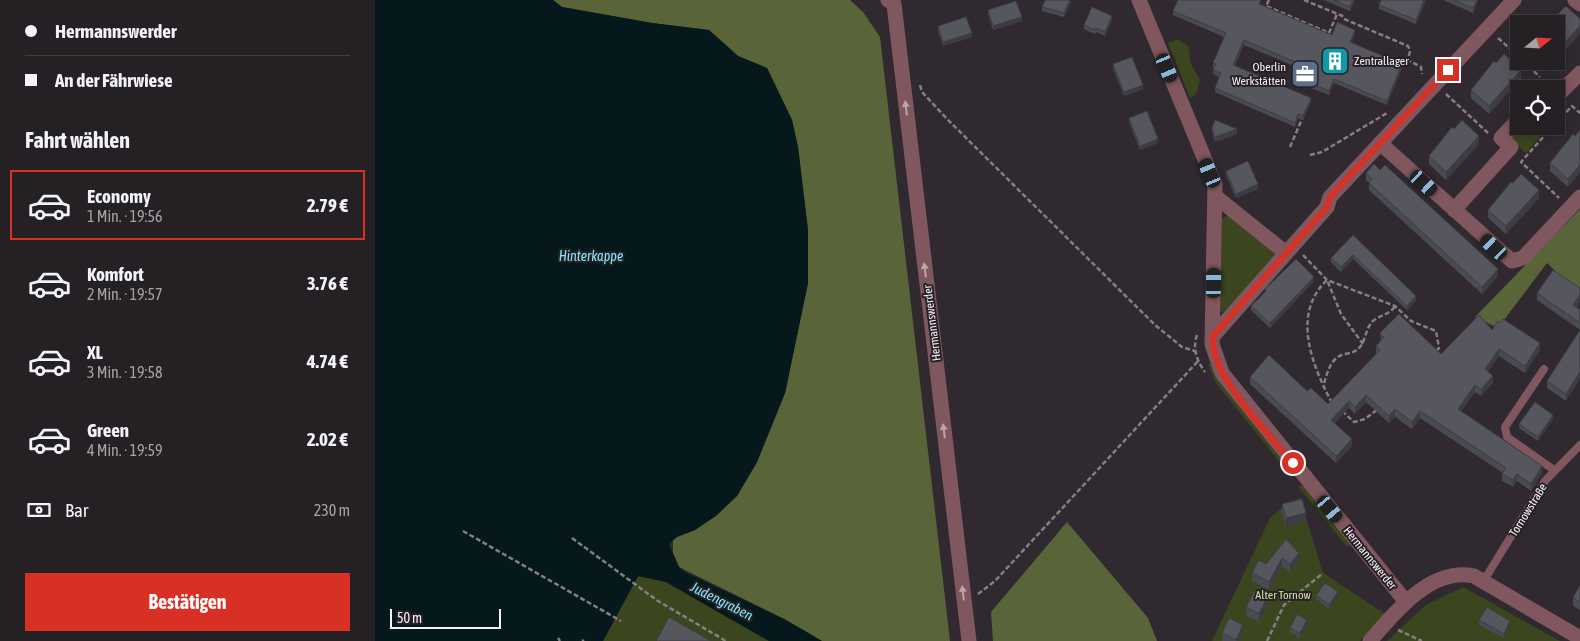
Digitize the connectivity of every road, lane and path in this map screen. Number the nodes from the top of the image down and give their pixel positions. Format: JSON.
{"nodes":[{"id":1,"x":1139,"y":0,"type":"edge"},
{"id":2,"x":1269,"y":0,"type":"edge"},
{"id":3,"x":1304,"y":0,"type":"edge"},
{"id":4,"x":1514,"y":0,"type":"edge"},
{"id":5,"x":1575,"y":0,"type":"edge"},
{"id":6,"x":895,"y":1,"type":"edge"},
{"id":7,"x":1580,"y":4,"type":"edge"},
{"id":8,"x":1337,"y":14,"type":"junction"},
{"id":9,"x":1487,"y":28,"type":"junction"},
{"id":10,"x":1510,"y":49,"type":"edge"},
{"id":11,"x":1533,"y":70,"type":"edge"},
{"id":12,"x":1580,"y":73,"type":"edge"},
{"id":13,"x":1421,"y":77,"type":"dead end"},
{"id":14,"x":1544,"y":80,"type":"edge"},
{"id":15,"x":919,"y":83,"type":"dead end"},
{"id":16,"x":1435,"y":85,"type":"junction"},
{"id":17,"x":1565,"y":88,"type":"edge"},
{"id":18,"x":1389,"y":112,"type":"dead end"},
{"id":19,"x":1565,"y":113,"type":"edge"},
{"id":20,"x":1580,"y":113,"type":"edge"},
{"id":21,"x":1302,"y":119,"type":"edge"},
{"id":22,"x":1510,"y":128,"type":"edge"},
{"id":23,"x":1545,"y":135,"type":"edge"},
{"id":24,"x":1501,"y":138,"type":"junction"},
{"id":25,"x":1381,"y":143,"type":"junction"},
{"id":26,"x":1290,"y":147,"type":"dead end"},
{"id":27,"x":1310,"y":155,"type":"dead end"},
{"id":28,"x":1215,"y":196,"type":"junction"},
{"id":29,"x":1575,"y":203,"type":"edge"},
{"id":30,"x":1454,"y":210,"type":"junction"},
{"id":31,"x":1289,"y":249,"type":"junction"},
{"id":32,"x":1327,"y":280,"type":"junction"},
{"id":33,"x":1395,"y":306,"type":"junction"},
{"id":34,"x":1213,"y":336,"type":"junction"},
{"id":35,"x":1363,"y":344,"type":"junction"},
{"id":36,"x":1195,"y":351,"type":"dead end"},
{"id":37,"x":1215,"y":354,"type":"junction"},
{"id":38,"x":1433,"y":355,"type":"edge"},
{"id":39,"x":1544,"y":369,"type":"dead end"},
{"id":40,"x":1323,"y":384,"type":"junction"},
{"id":41,"x":1381,"y":407,"type":"edge"},
{"id":42,"x":1580,"y":445,"type":"edge"},
{"id":43,"x":1554,"y":470,"type":"junction"},
{"id":44,"x":463,"y":531,"type":"dead end"},
{"id":45,"x":572,"y":538,"type":"dead end"},
{"id":46,"x":1323,"y":573,"type":"dead end"},
{"id":47,"x":1483,"y":582,"type":"junction"},
{"id":48,"x":1406,"y":602,"type":"junction"},
{"id":49,"x":965,"y":609,"type":"junction"},
{"id":50,"x":621,"y":621,"type":"dead end"},
{"id":51,"x":1387,"y":621,"type":"junction"},
{"id":52,"x":1580,"y":638,"type":"edge"},
{"id":53,"x":726,"y":641,"type":"edge"},
{"id":54,"x":969,"y":641,"type":"edge"},
{"id":55,"x":1267,"y":641,"type":"edge"},
{"id":56,"x":1370,"y":641,"type":"edge"},
{"id":57,"x":1421,"y":641,"type":"edge"}],
"edges":[{"from":1,"to":28,"type":"street","name":"Hermannswerder"},
{"from":2,"to":8,"type":"path"},
{"from":3,"to":8,"type":"path"},
{"from":4,"to":9,"type":"street"},
{"from":5,"to":7,"type":"street"},
{"from":49,"to":6,"type":"street","name":"Hermannswerder","one_way":true},
{"from":8,"to":13,"type":"path"},
{"from":9,"to":10,"type":"path"},
{"from":9,"to":16,"type":"street"},
{"from":11,"to":14,"type":"path"},
{"from":12,"to":17,"type":"street"},
{"from":15,"to":36,"type":"path"},
{"from":16,"to":24,"type":"path"},
{"from":16,"to":25,"type":"street"},
{"from":18,"to":27,"type":"path"},
{"from":19,"to":20,"type":"path"},
{"from":21,"to":26,"type":"path"},
{"from":22,"to":24,"type":"street"},
{"from":23,"to":29,"type":"path"},
{"from":24,"to":30,"type":"street"},
{"from":25,"to":30,"type":"street"},
{"from":25,"to":31,"type":"street"},
{"from":28,"to":31,"type":"street"},
{"from":28,"to":34,"type":"street","name":"Hermannswerder"},
{"from":29,"to":30,"type":"street"},
{"from":31,"to":32,"type":"path"},
{"from":31,"to":34,"type":"street"},
{"from":32,"to":33,"type":"path"},
{"from":32,"to":35,"type":"path"},
{"from":32,"to":40,"type":"path"},
{"from":33,"to":35,"type":"path"},
{"from":33,"to":38,"type":"path"},
{"from":34,"to":37,"type":"street","name":"Hermannswerder"},
{"from":35,"to":40,"type":"path"},
{"from":37,"to":48,"type":"street","name":"Hermannswerder"},
{"from":37,"to":49,"type":"path"},
{"from":39,"to":43,"type":"lane"},
{"from":40,"to":41,"type":"path"},
{"from":42,"to":43,"type":"lane","name":"Tornowstraße"},
{"from":43,"to":47,"type":"lane","name":"Tornowstraße"},
{"from":44,"to":50,"type":"path"},
{"from":45,"to":53,"type":"path"},
{"from":46,"to":55,"type":"path"},
{"from":47,"to":48,"type":"street"},
{"from":47,"to":52,"type":"street"},
{"from":48,"to":51,"type":"street"},
{"from":49,"to":54,"type":"street","name":"Hermannswerder"},
{"from":51,"to":56,"type":"street"},
{"from":51,"to":57,"type":"path"}]}
